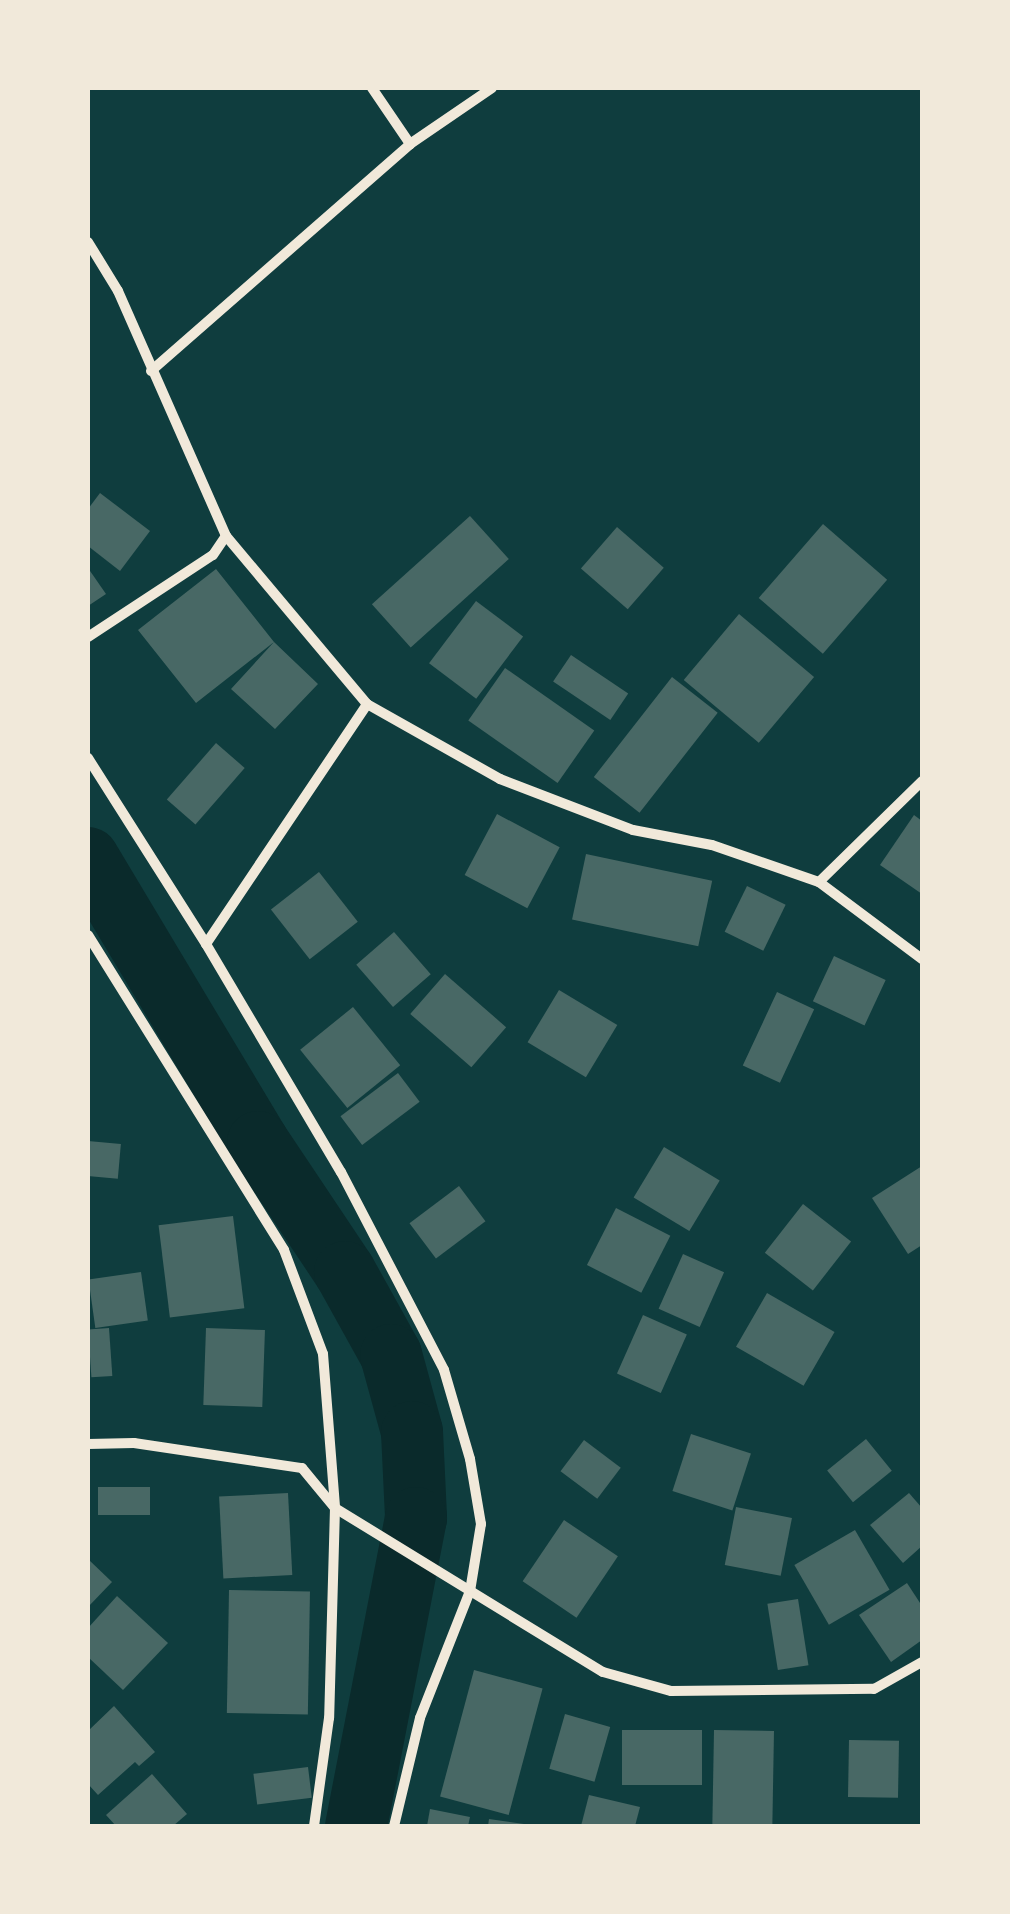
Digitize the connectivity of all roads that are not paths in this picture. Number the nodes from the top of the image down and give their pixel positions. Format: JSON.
{"nodes":[{"id":1,"x":372,"y":88,"type":"edge"},
{"id":2,"x":492,"y":88,"type":"edge"},
{"id":3,"x":410,"y":144,"type":"junction"},
{"id":4,"x":88,"y":242,"type":"edge"},
{"id":5,"x":150,"y":371,"type":"junction"},
{"id":6,"x":226,"y":536,"type":"junction"},
{"id":7,"x":88,"y":637,"type":"edge"},
{"id":8,"x":368,"y":704,"type":"junction"},
{"id":9,"x":88,"y":758,"type":"edge"},
{"id":10,"x":922,"y":781,"type":"edge"},
{"id":11,"x":818,"y":882,"type":"junction"},
{"id":12,"x":88,"y":936,"type":"edge"},
{"id":13,"x":206,"y":944,"type":"junction"},
{"id":14,"x":922,"y":959,"type":"edge"},
{"id":15,"x":88,"y":1444,"type":"edge"},
{"id":16,"x":335,"y":1508,"type":"junction"},
{"id":17,"x":470,"y":1592,"type":"junction"},
{"id":18,"x":922,"y":1662,"type":"edge"},
{"id":19,"x":314,"y":1826,"type":"edge"},
{"id":20,"x":394,"y":1826,"type":"edge"}],
"edges":[{"from":1,"to":3,"type":"street"},
{"from":2,"to":3,"type":"street"},
{"from":3,"to":5,"type":"street"},
{"from":4,"to":5,"type":"street"},
{"from":5,"to":6,"type":"street"},
{"from":6,"to":7,"type":"street"},
{"from":6,"to":8,"type":"street"},
{"from":8,"to":11,"type":"street"},
{"from":8,"to":13,"type":"street"},
{"from":9,"to":13,"type":"street"},
{"from":10,"to":11,"type":"street"},
{"from":11,"to":14,"type":"street"},
{"from":12,"to":16,"type":"street"},
{"from":13,"to":17,"type":"street"},
{"from":15,"to":16,"type":"street"},
{"from":16,"to":17,"type":"street"},
{"from":16,"to":19,"type":"street"},
{"from":17,"to":18,"type":"street"},
{"from":17,"to":20,"type":"street"}]}
